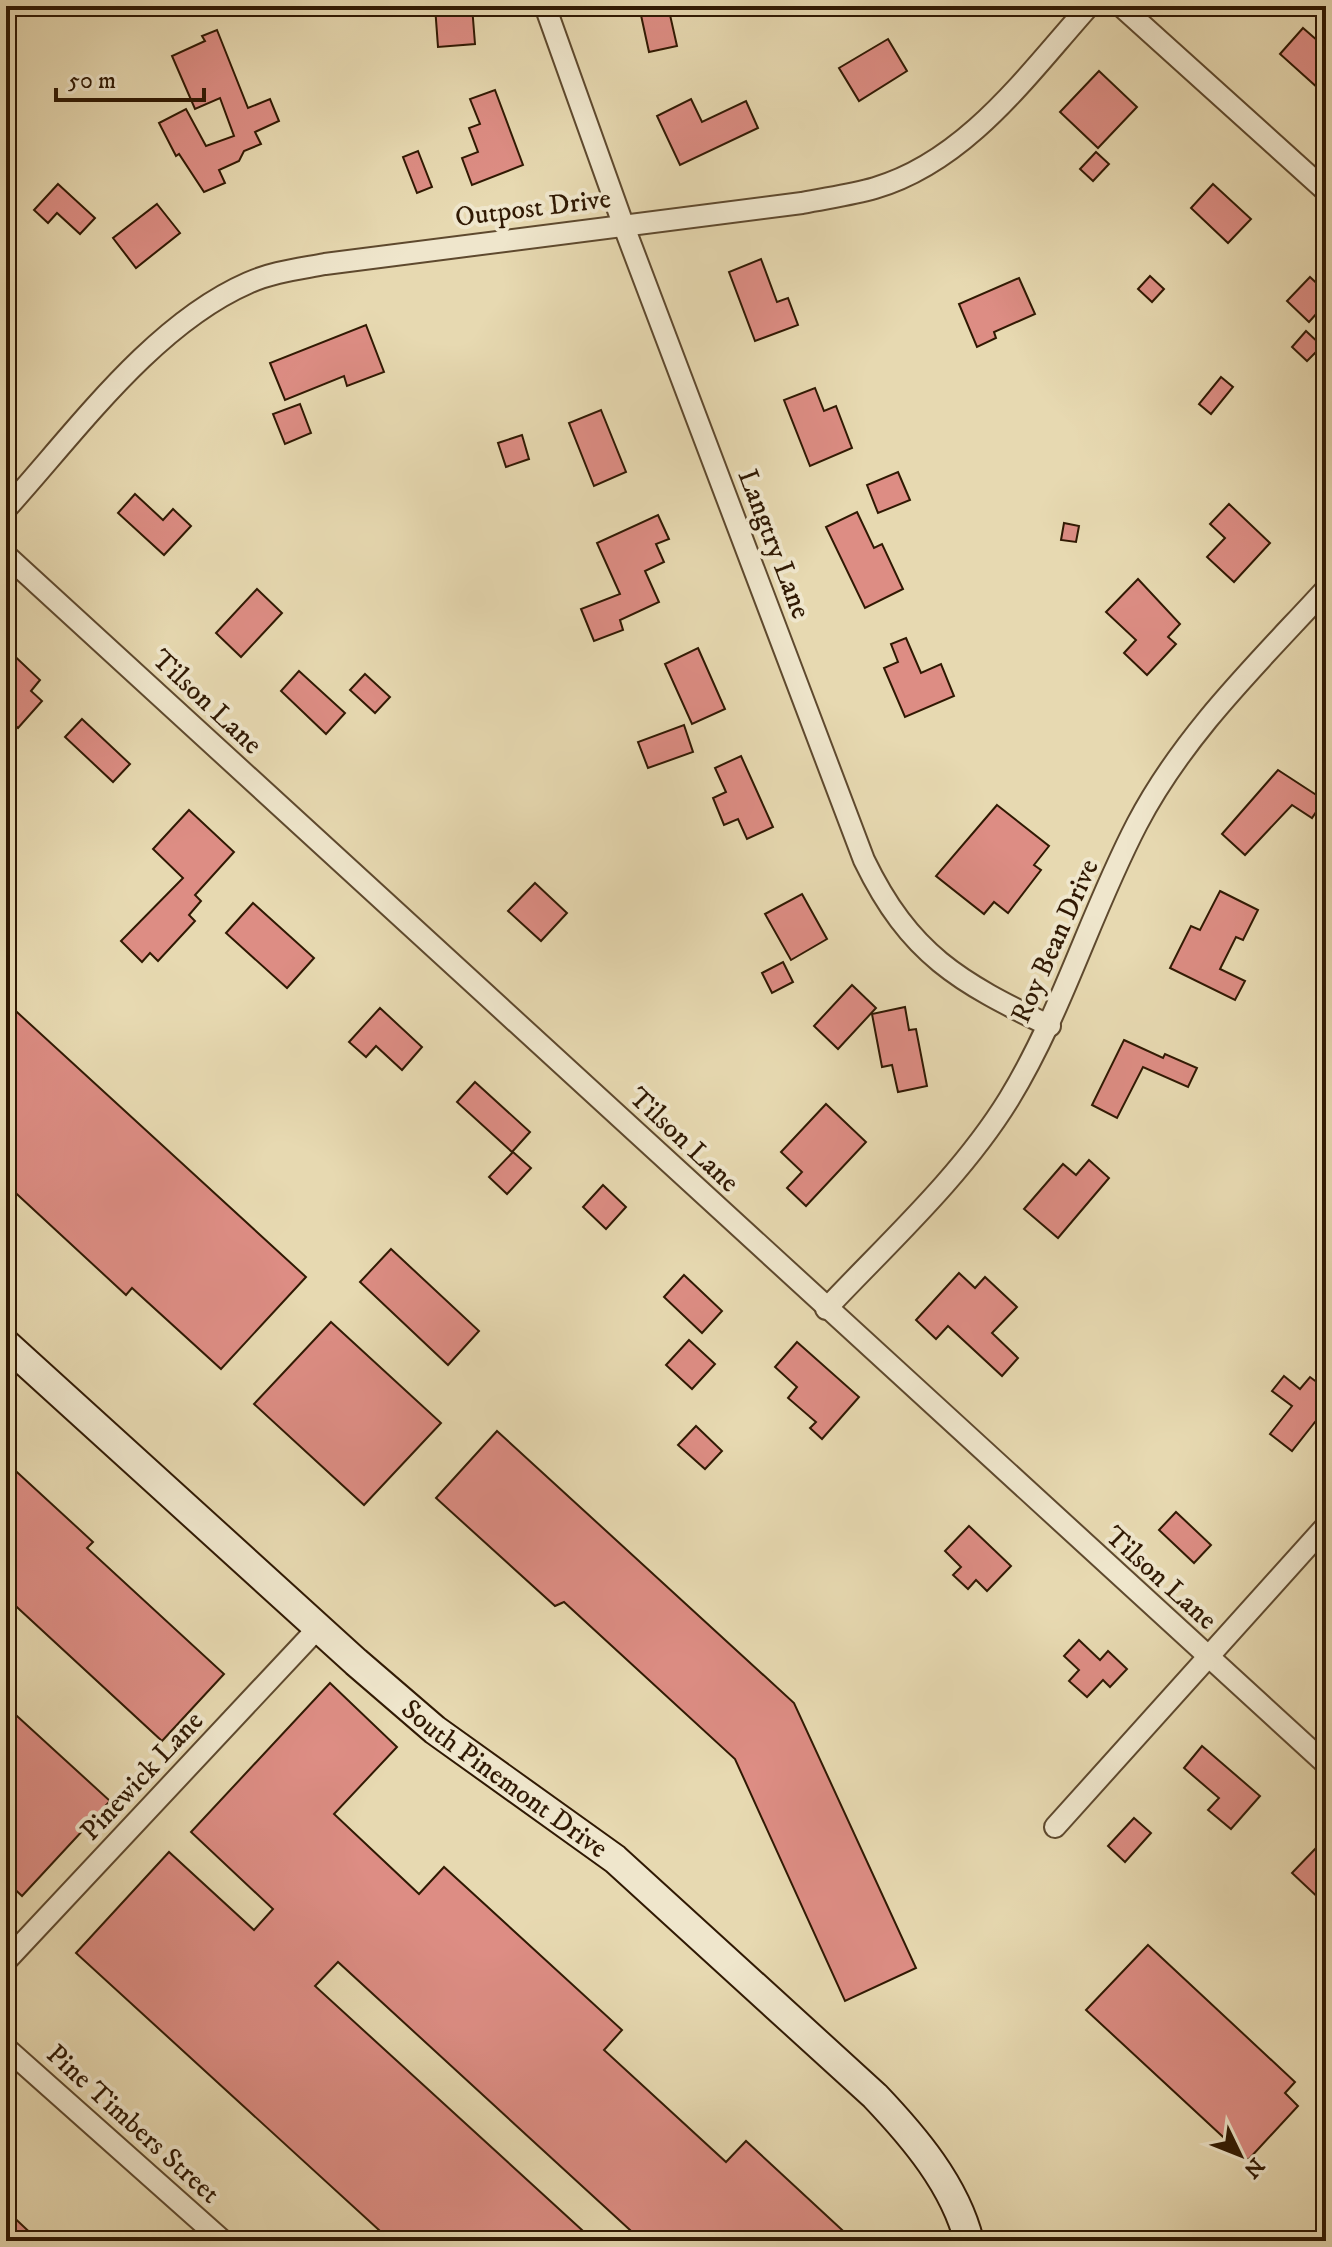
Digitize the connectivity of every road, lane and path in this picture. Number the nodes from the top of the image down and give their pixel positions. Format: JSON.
{"nodes":[{"id":1,"x":545,"y":6,"type":"edge"},
{"id":2,"x":1089,"y":6,"type":"edge"},
{"id":3,"x":1121,"y":6,"type":"edge"},
{"id":4,"x":1326,"y":191,"type":"edge"},
{"id":5,"x":623,"y":224,"type":"junction"},
{"id":6,"x":6,"y":509,"type":"edge"},
{"id":7,"x":6,"y":555,"type":"edge"},
{"id":8,"x":1326,"y":589,"type":"edge"},
{"id":9,"x":1050,"y":1026,"type":"junction"},
{"id":10,"x":826,"y":1309,"type":"junction"},
{"id":11,"x":6,"y":1344,"type":"edge"},
{"id":12,"x":1326,"y":1526,"type":"edge"},
{"id":13,"x":318,"y":1628,"type":"junction"},
{"id":14,"x":1208,"y":1659,"type":"junction"},
{"id":15,"x":1326,"y":1764,"type":"edge"},
{"id":16,"x":1055,"y":1827,"type":"dead end"},
{"id":17,"x":6,"y":1961,"type":"edge"},
{"id":18,"x":6,"y":2048,"type":"edge"},
{"id":19,"x":223,"y":2241,"type":"edge"},
{"id":20,"x":969,"y":2241,"type":"edge"}],
"edges":[{"from":1,"to":5,"type":"street","name":"Langtry Lane"},
{"from":2,"to":5,"type":"street","name":"Outpost Drive"},
{"from":3,"to":4,"type":"street"},
{"from":5,"to":6,"type":"street","name":"Outpost Drive"},
{"from":5,"to":9,"type":"street","name":"Langtry Lane"},
{"from":7,"to":10,"type":"street","name":"Tilson Lane"},
{"from":8,"to":9,"type":"street","name":"Roy Bean Drive"},
{"from":9,"to":10,"type":"street","name":"Roy Bean Drive"},
{"from":10,"to":14,"type":"street","name":"Tilson Lane"},
{"from":11,"to":13,"type":"street","name":"South Pinemont Drive"},
{"from":12,"to":14,"type":"street"},
{"from":13,"to":17,"type":"street","name":"Pinewick Lane"},
{"from":13,"to":20,"type":"street","name":"South Pinemont Drive"},
{"from":14,"to":15,"type":"street","name":"Tilson Lane"},
{"from":14,"to":16,"type":"street"},
{"from":18,"to":19,"type":"street","name":"Pine Timbers Street"}]}
